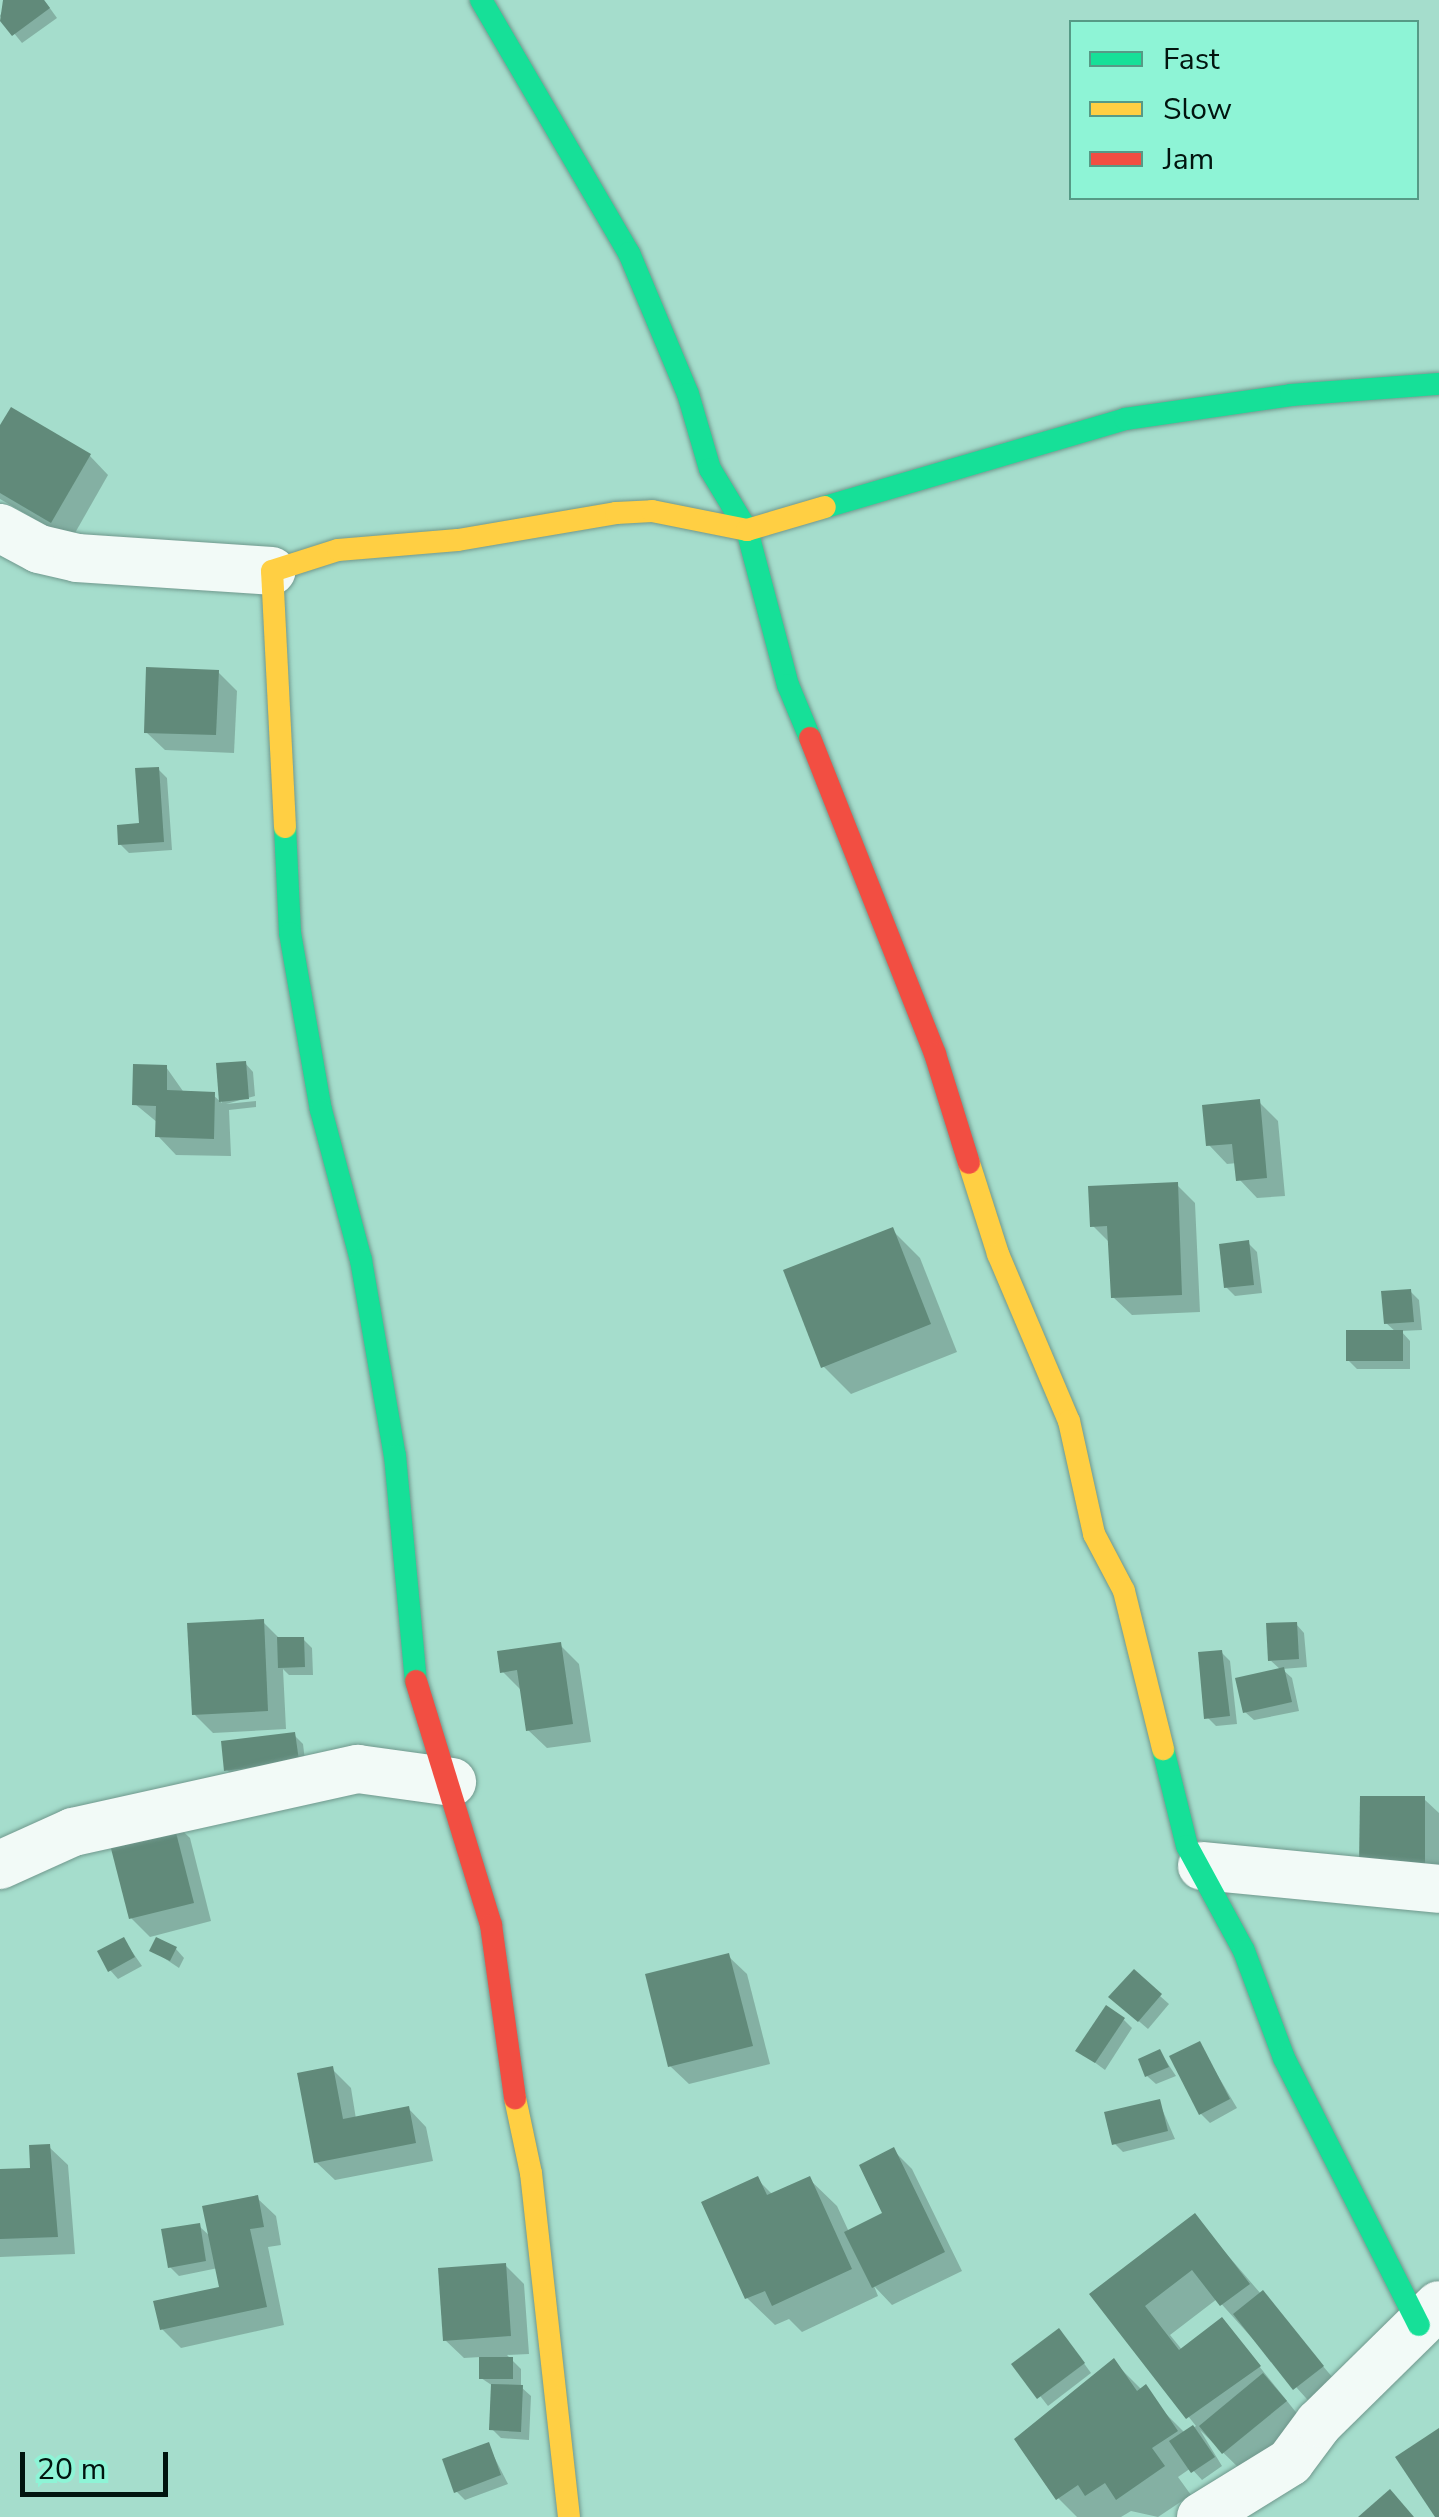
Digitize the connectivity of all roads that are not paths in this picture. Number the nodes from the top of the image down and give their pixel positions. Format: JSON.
{"nodes":[{"id":1,"x":481,"y":0,"type":"edge"},
{"id":2,"x":1439,"y":384,"type":"edge"},
{"id":3,"x":0,"y":528,"type":"edge"},
{"id":4,"x":747,"y":530,"type":"junction"},
{"id":5,"x":272,"y":570,"type":"junction"},
{"id":6,"x":452,"y":1782,"type":"junction"},
{"id":7,"x":0,"y":1865,"type":"edge"},
{"id":8,"x":1202,"y":1866,"type":"junction"},
{"id":9,"x":1439,"y":1889,"type":"edge"},
{"id":10,"x":1429,"y":2315,"type":"edge"},
{"id":11,"x":569,"y":2517,"type":"edge"},
{"id":12,"x":1201,"y":2517,"type":"edge"}],
"edges":[{"from":1,"to":4,"type":"street"},
{"from":2,"to":4,"type":"street"},
{"from":3,"to":5,"type":"street"},
{"from":4,"to":5,"type":"street"},
{"from":4,"to":8,"type":"street"},
{"from":5,"to":6,"type":"street"},
{"from":6,"to":7,"type":"street"},
{"from":6,"to":11,"type":"street"},
{"from":8,"to":9,"type":"street"},
{"from":8,"to":10,"type":"street"},
{"from":10,"to":12,"type":"street"}]}
